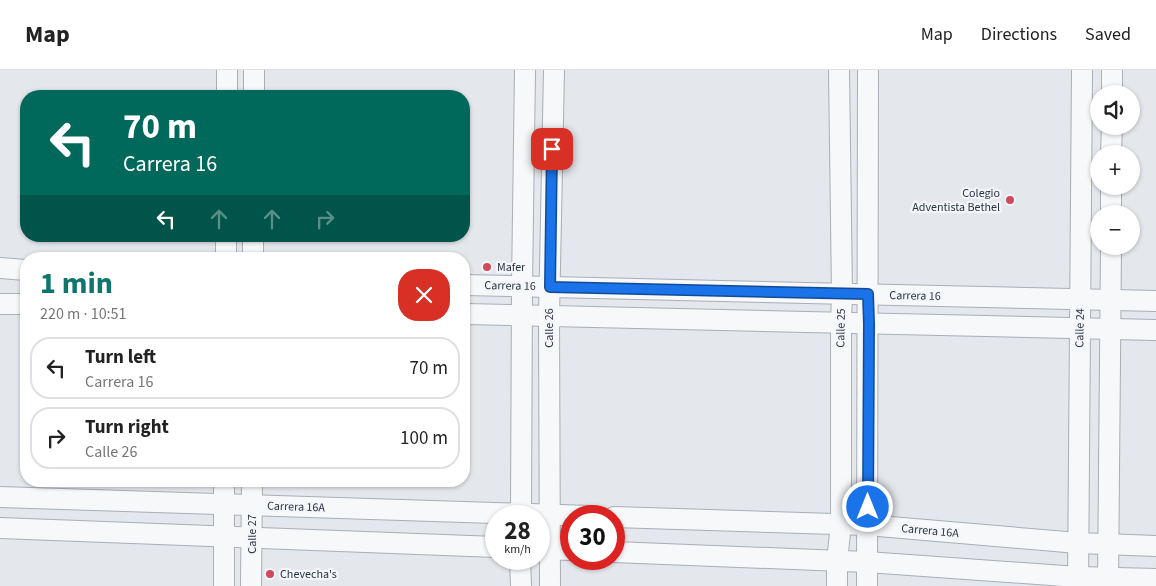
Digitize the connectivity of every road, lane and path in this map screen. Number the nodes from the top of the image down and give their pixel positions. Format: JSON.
{"nodes":[{"id":1,"x":227,"y":70,"type":"edge"},
{"id":2,"x":254,"y":70,"type":"edge"},
{"id":3,"x":525,"y":70,"type":"edge"},
{"id":4,"x":554,"y":70,"type":"edge"},
{"id":5,"x":840,"y":70,"type":"edge"},
{"id":6,"x":868,"y":70,"type":"edge"},
{"id":7,"x":1082,"y":70,"type":"edge"},
{"id":8,"x":1112,"y":70,"type":"edge"},
{"id":9,"x":1112,"y":85,"type":"edge"},
{"id":10,"x":227,"y":90,"type":"edge"},
{"id":11,"x":254,"y":90,"type":"edge"},
{"id":12,"x":1111,"y":255,"type":"edge"},
{"id":13,"x":0,"y":268,"type":"edge"},
{"id":14,"x":20,"y":270,"type":"edge"},
{"id":15,"x":470,"y":285,"type":"edge"},
{"id":16,"x":522,"y":286,"type":"junction"},
{"id":17,"x":550,"y":287,"type":"junction"},
{"id":18,"x":842,"y":294,"type":"junction"},
{"id":19,"x":868,"y":294,"type":"junction"},
{"id":20,"x":1080,"y":299,"type":"junction"},
{"id":21,"x":1110,"y":300,"type":"junction"},
{"id":22,"x":1156,"y":301,"type":"edge"},
{"id":23,"x":0,"y":304,"type":"edge"},
{"id":24,"x":20,"y":304,"type":"edge"},
{"id":25,"x":470,"y":314,"type":"edge"},
{"id":26,"x":522,"y":316,"type":"junction"},
{"id":27,"x":549,"y":316,"type":"junction"},
{"id":28,"x":841,"y":323,"type":"junction"},
{"id":29,"x":869,"y":324,"type":"junction"},
{"id":30,"x":1080,"y":329,"type":"junction"},
{"id":31,"x":1110,"y":329,"type":"junction"},
{"id":32,"x":1156,"y":330,"type":"edge"},
{"id":33,"x":224,"y":487,"type":"edge"},
{"id":34,"x":252,"y":487,"type":"edge"},
{"id":35,"x":0,"y":497,"type":"edge"},
{"id":36,"x":224,"y":504,"type":"junction"},
{"id":37,"x":252,"y":505,"type":"junction"},
{"id":38,"x":521,"y":505,"type":"edge"},
{"id":39,"x":485,"y":514,"type":"edge"},
{"id":40,"x":551,"y":515,"type":"junction"},
{"id":41,"x":560,"y":515,"type":"edge"},
{"id":42,"x":625,"y":517,"type":"edge"},
{"id":43,"x":550,"y":520,"type":"edge"},
{"id":44,"x":841,"y":524,"type":"junction"},
{"id":45,"x":867,"y":525,"type":"junction"},
{"id":46,"x":0,"y":528,"type":"edge"},
{"id":47,"x":224,"y":536,"type":"junction"},
{"id":48,"x":252,"y":538,"type":"junction"},
{"id":49,"x":1078,"y":544,"type":"junction"},
{"id":50,"x":1109,"y":544,"type":"junction"},
{"id":51,"x":1156,"y":546,"type":"edge"},
{"id":52,"x":485,"y":547,"type":"edge"},
{"id":53,"x":625,"y":552,"type":"edge"},
{"id":54,"x":838,"y":561,"type":"junction"},
{"id":55,"x":867,"y":562,"type":"junction"},
{"id":56,"x":520,"y":570,"type":"edge"},
{"id":57,"x":547,"y":570,"type":"edge"},
{"id":58,"x":1156,"y":579,"type":"edge"},
{"id":59,"x":1078,"y":582,"type":"edge"},
{"id":60,"x":1108,"y":582,"type":"edge"},
{"id":61,"x":224,"y":586,"type":"edge"},
{"id":62,"x":251,"y":586,"type":"edge"},
{"id":63,"x":520,"y":586,"type":"edge"},
{"id":64,"x":550,"y":586,"type":"edge"},
{"id":65,"x":838,"y":586,"type":"edge"},
{"id":66,"x":867,"y":586,"type":"edge"}],
"edges":[{"from":1,"to":10,"type":"street"},
{"from":2,"to":11,"type":"street"},
{"from":3,"to":16,"type":"street"},
{"from":4,"to":17,"type":"street","name":"Calle 26"},
{"from":5,"to":18,"type":"street","name":"Calle 25"},
{"from":6,"to":19,"type":"street"},
{"from":7,"to":20,"type":"street","name":"Calle 24"},
{"from":8,"to":9,"type":"street"},
{"from":12,"to":21,"type":"street"},
{"from":13,"to":14,"type":"street"},
{"from":15,"to":16,"type":"street","name":"Carrera 16"},
{"from":16,"to":17,"type":"street","name":"Carrera 16"},
{"from":16,"to":26,"type":"street"},
{"from":17,"to":18,"type":"street","name":"Carrera 16"},
{"from":17,"to":27,"type":"street","name":"Calle 26"},
{"from":18,"to":19,"type":"street","name":"Carrera 16"},
{"from":18,"to":28,"type":"street","name":"Calle 25"},
{"from":19,"to":20,"type":"street","name":"Carrera 16"},
{"from":19,"to":29,"type":"street"},
{"from":20,"to":21,"type":"street","name":"Carrera 16"},
{"from":20,"to":30,"type":"street","name":"Calle 24"},
{"from":21,"to":22,"type":"street","name":"Carrera 16"},
{"from":21,"to":31,"type":"street"},
{"from":23,"to":24,"type":"street"},
{"from":25,"to":26,"type":"street"},
{"from":26,"to":27,"type":"street"},
{"from":26,"to":38,"type":"street"},
{"from":27,"to":28,"type":"street"},
{"from":27,"to":40,"type":"street","name":"Calle 26"},
{"from":28,"to":29,"type":"street"},
{"from":28,"to":44,"type":"street","name":"Calle 25"},
{"from":29,"to":30,"type":"street"},
{"from":29,"to":45,"type":"street"},
{"from":30,"to":31,"type":"street"},
{"from":30,"to":49,"type":"street","name":"Calle 24"},
{"from":31,"to":32,"type":"street"},
{"from":31,"to":50,"type":"street"},
{"from":33,"to":36,"type":"street"},
{"from":34,"to":37,"type":"street","name":"Calle 27"},
{"from":35,"to":36,"type":"street","name":"Carrera 16A"},
{"from":36,"to":37,"type":"street","name":"Carrera 16A"},
{"from":36,"to":47,"type":"street"},
{"from":37,"to":39,"type":"street","name":"Carrera 16A"},
{"from":37,"to":48,"type":"street","name":"Calle 27"},
{"from":40,"to":41,"type":"street","name":"Carrera 16A"},
{"from":40,"to":43,"type":"street","name":"Calle 26"},
{"from":42,"to":44,"type":"street","name":"Carrera 16A"},
{"from":44,"to":45,"type":"street","name":"Carrera 16A"},
{"from":44,"to":54,"type":"street","name":"Calle 25"},
{"from":45,"to":49,"type":"street","name":"Carrera 16A"},
{"from":45,"to":55,"type":"street"},
{"from":46,"to":47,"type":"street"},
{"from":47,"to":48,"type":"street"},
{"from":47,"to":61,"type":"street"},
{"from":48,"to":52,"type":"street"},
{"from":48,"to":62,"type":"street","name":"Calle 27"},
{"from":49,"to":50,"type":"street","name":"Carrera 16A"},
{"from":49,"to":59,"type":"street","name":"Calle 24"},
{"from":50,"to":51,"type":"street","name":"Carrera 16A"},
{"from":50,"to":60,"type":"street"},
{"from":53,"to":54,"type":"street"},
{"from":54,"to":55,"type":"street"},
{"from":54,"to":65,"type":"street","name":"Calle 25"},
{"from":55,"to":59,"type":"street"},
{"from":55,"to":66,"type":"street"},
{"from":56,"to":63,"type":"street"},
{"from":57,"to":64,"type":"street","name":"Calle 26"},
{"from":58,"to":60,"type":"street"},
{"from":59,"to":60,"type":"street"}]}
